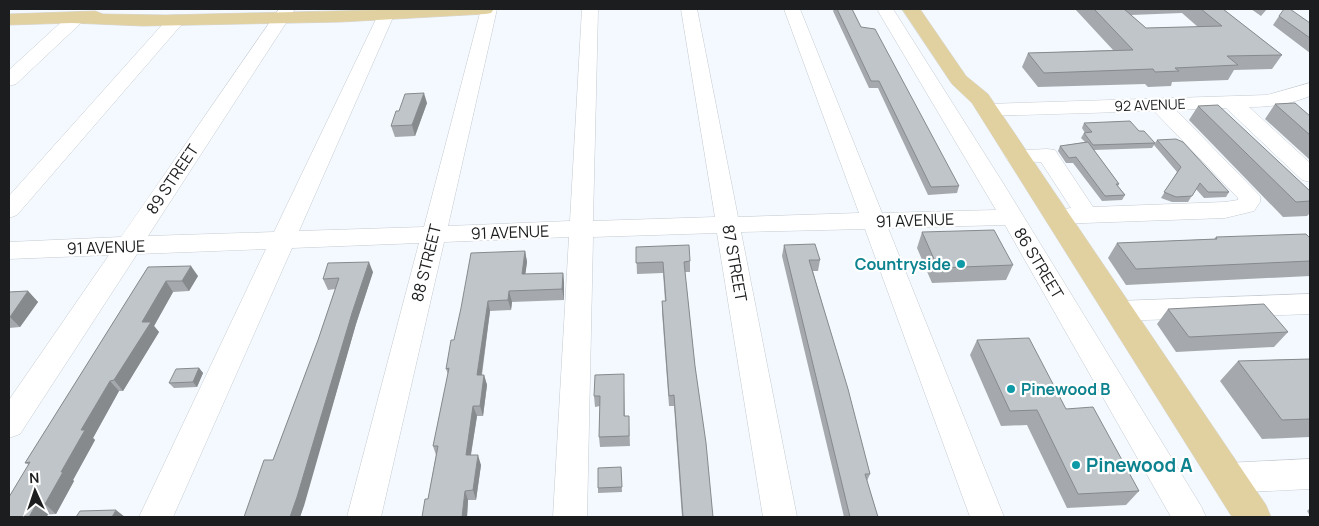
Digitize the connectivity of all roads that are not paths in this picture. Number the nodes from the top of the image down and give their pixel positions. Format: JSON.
{"nodes":[{"id":1,"x":324,"y":9,"type":"edge"},
{"id":2,"x":487,"y":9,"type":"edge"},
{"id":3,"x":590,"y":9,"type":"edge"},
{"id":4,"x":689,"y":9,"type":"edge"},
{"id":5,"x":792,"y":9,"type":"edge"},
{"id":6,"x":911,"y":9,"type":"edge"},
{"id":7,"x":930,"y":9,"type":"edge"},
{"id":8,"x":886,"y":11,"type":"dead end"},
{"id":9,"x":284,"y":14,"type":"edge"},
{"id":10,"x":386,"y":15,"type":"junction"},
{"id":11,"x":76,"y":18,"type":"junction"},
{"id":12,"x":9,"y":20,"type":"edge"},
{"id":13,"x":176,"y":20,"type":"junction"},
{"id":14,"x":9,"y":80,"type":"edge"},
{"id":15,"x":1310,"y":89,"type":"edge"},
{"id":16,"x":1230,"y":102,"type":"junction"},
{"id":17,"x":984,"y":104,"type":"junction"},
{"id":18,"x":1159,"y":104,"type":"junction"},
{"id":19,"x":1072,"y":108,"type":"junction"},
{"id":20,"x":1175,"y":121,"type":"junction"},
{"id":21,"x":1016,"y":156,"type":"junction"},
{"id":22,"x":1310,"y":175,"type":"edge"},
{"id":23,"x":9,"y":210,"type":"edge"},
{"id":24,"x":1086,"y":215,"type":"junction"},
{"id":25,"x":1056,"y":216,"type":"junction"},
{"id":26,"x":1012,"y":217,"type":"junction"},
{"id":27,"x":873,"y":221,"type":"junction"},
{"id":28,"x":728,"y":225,"type":"junction"},
{"id":29,"x":582,"y":229,"type":"junction"},
{"id":30,"x":433,"y":234,"type":"junction"},
{"id":31,"x":281,"y":240,"type":"junction"},
{"id":32,"x":127,"y":246,"type":"junction"},
{"id":33,"x":9,"y":250,"type":"edge"},
{"id":34,"x":1310,"y":304,"type":"edge"},
{"id":35,"x":1118,"y":311,"type":"junction"},
{"id":36,"x":9,"y":425,"type":"edge"},
{"id":37,"x":1310,"y":474,"type":"edge"},
{"id":38,"x":1227,"y":478,"type":"junction"},
{"id":39,"x":156,"y":517,"type":"edge"},
{"id":40,"x":364,"y":517,"type":"edge"},
{"id":41,"x":570,"y":517,"type":"edge"},
{"id":42,"x":780,"y":517,"type":"edge"},
{"id":43,"x":987,"y":517,"type":"edge"},
{"id":44,"x":1189,"y":517,"type":"edge"},
{"id":45,"x":1253,"y":517,"type":"edge"}],
"edges":[{"from":1,"to":9,"type":"main road"},
{"from":2,"to":10,"type":"main road"},
{"from":2,"to":30,"type":"street","name":"88 STREET"},
{"from":3,"to":29,"type":"street"},
{"from":4,"to":28,"type":"street","name":"87 STREET"},
{"from":5,"to":27,"type":"street"},
{"from":6,"to":17,"type":"main road"},
{"from":7,"to":17,"type":"main road"},
{"from":8,"to":26,"type":"street","name":"86 STREET"},
{"from":9,"to":10,"type":"main road"},
{"from":9,"to":11,"type":"main road"},
{"from":9,"to":13,"type":"main road"},
{"from":9,"to":32,"type":"street","name":"89 STREET"},
{"from":10,"to":31,"type":"street"},
{"from":11,"to":12,"type":"main road"},
{"from":11,"to":13,"type":"main road"},
{"from":11,"to":14,"type":"street"},
{"from":13,"to":23,"type":"street"},
{"from":15,"to":16,"type":"street","name":"92 AVENUE"},
{"from":16,"to":18,"type":"street","name":"92 AVENUE"},
{"from":16,"to":22,"type":"street"},
{"from":17,"to":19,"type":"street","name":"92 AVENUE"},
{"from":17,"to":21,"type":"main road"},
{"from":18,"to":19,"type":"street","name":"92 AVENUE"},
{"from":18,"to":20,"type":"street"},
{"from":19,"to":20,"type":"street"},
{"from":20,"to":24,"type":"street"},
{"from":21,"to":24,"type":"street"},
{"from":21,"to":25,"type":"main road"},
{"from":24,"to":25,"type":"street"},
{"from":25,"to":35,"type":"main road"},
{"from":26,"to":27,"type":"street","name":"91 AVENUE"},
{"from":26,"to":44,"type":"street","name":"86 STREET"},
{"from":27,"to":28,"type":"street","name":"91 AVENUE"},
{"from":27,"to":43,"type":"street"},
{"from":28,"to":29,"type":"street","name":"91 AVENUE"},
{"from":28,"to":42,"type":"street","name":"87 STREET"},
{"from":29,"to":30,"type":"street","name":"91 AVENUE"},
{"from":29,"to":41,"type":"street"},
{"from":30,"to":31,"type":"street","name":"91 AVENUE"},
{"from":30,"to":40,"type":"street","name":"88 STREET"},
{"from":31,"to":32,"type":"street","name":"91 AVENUE"},
{"from":31,"to":39,"type":"street"},
{"from":32,"to":33,"type":"street","name":"91 AVENUE"},
{"from":32,"to":36,"type":"street","name":"89 STREET"},
{"from":34,"to":35,"type":"street"},
{"from":35,"to":38,"type":"main road"},
{"from":37,"to":38,"type":"street"},
{"from":38,"to":45,"type":"main road"}]}
